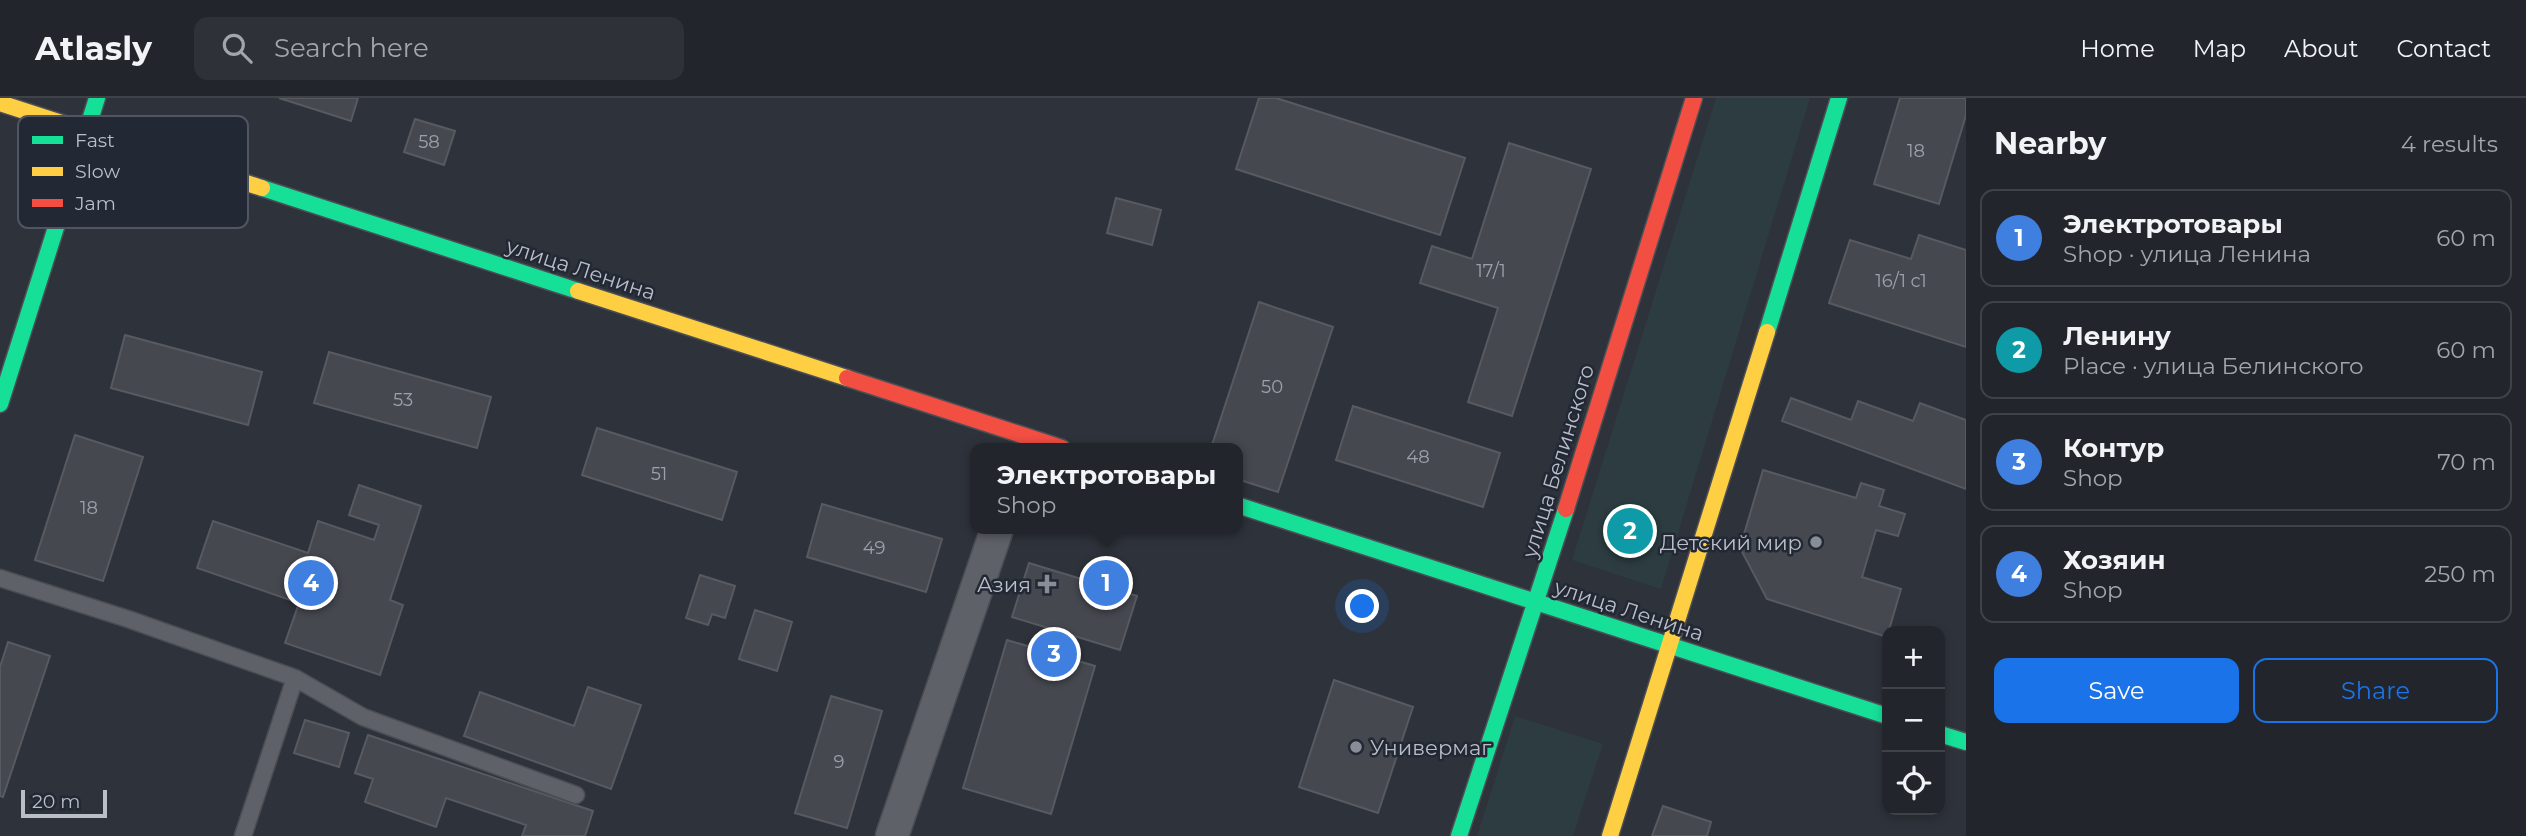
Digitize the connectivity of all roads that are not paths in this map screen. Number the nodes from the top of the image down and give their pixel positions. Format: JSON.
{"nodes":[{"id":1,"x":97,"y":98,"type":"edge"},
{"id":2,"x":1694,"y":98,"type":"edge"},
{"id":3,"x":1839,"y":98,"type":"edge"},
{"id":4,"x":0,"y":103,"type":"edge"},
{"id":5,"x":42,"y":116,"type":"edge"},
{"id":6,"x":92,"y":116,"type":"edge"},
{"id":7,"x":248,"y":183,"type":"edge"},
{"id":8,"x":57,"y":228,"type":"edge"},
{"id":9,"x":0,"y":404,"type":"edge"},
{"id":10,"x":1026,"y":443,"type":"edge"},
{"id":11,"x":1243,"y":507,"type":"edge"},
{"id":12,"x":995,"y":534,"type":"edge"},
{"id":13,"x":0,"y":579,"type":"edge"},
{"id":14,"x":1536,"y":603,"type":"junction"},
{"id":15,"x":1670,"y":647,"type":"junction"},
{"id":16,"x":295,"y":678,"type":"junction"},
{"id":17,"x":1882,"y":714,"type":"edge"},
{"id":18,"x":1945,"y":736,"type":"edge"},
{"id":19,"x":1966,"y":742,"type":"edge"},
{"id":20,"x":576,"y":795,"type":"dead end"},
{"id":21,"x":243,"y":836,"type":"edge"},
{"id":22,"x":892,"y":836,"type":"edge"},
{"id":23,"x":1459,"y":836,"type":"edge"},
{"id":24,"x":1610,"y":836,"type":"edge"}],
"edges":[{"from":1,"to":6,"type":"street"},
{"from":2,"to":14,"type":"street","name":"улица Белинского"},
{"from":3,"to":15,"type":"street"},
{"from":4,"to":5,"type":"street","name":"улица Ленина"},
{"from":7,"to":10,"type":"street","name":"улица Ленина"},
{"from":8,"to":9,"type":"street"},
{"from":11,"to":14,"type":"street","name":"улица Ленина"},
{"from":12,"to":22,"type":"street"},
{"from":13,"to":16,"type":"lane"},
{"from":14,"to":15,"type":"street","name":"улица Ленина"},
{"from":14,"to":23,"type":"street","name":"улица Белинского"},
{"from":15,"to":17,"type":"street","name":"улица Ленина"},
{"from":15,"to":24,"type":"street"},
{"from":16,"to":20,"type":"lane"},
{"from":16,"to":21,"type":"lane"},
{"from":18,"to":19,"type":"street"}]}
